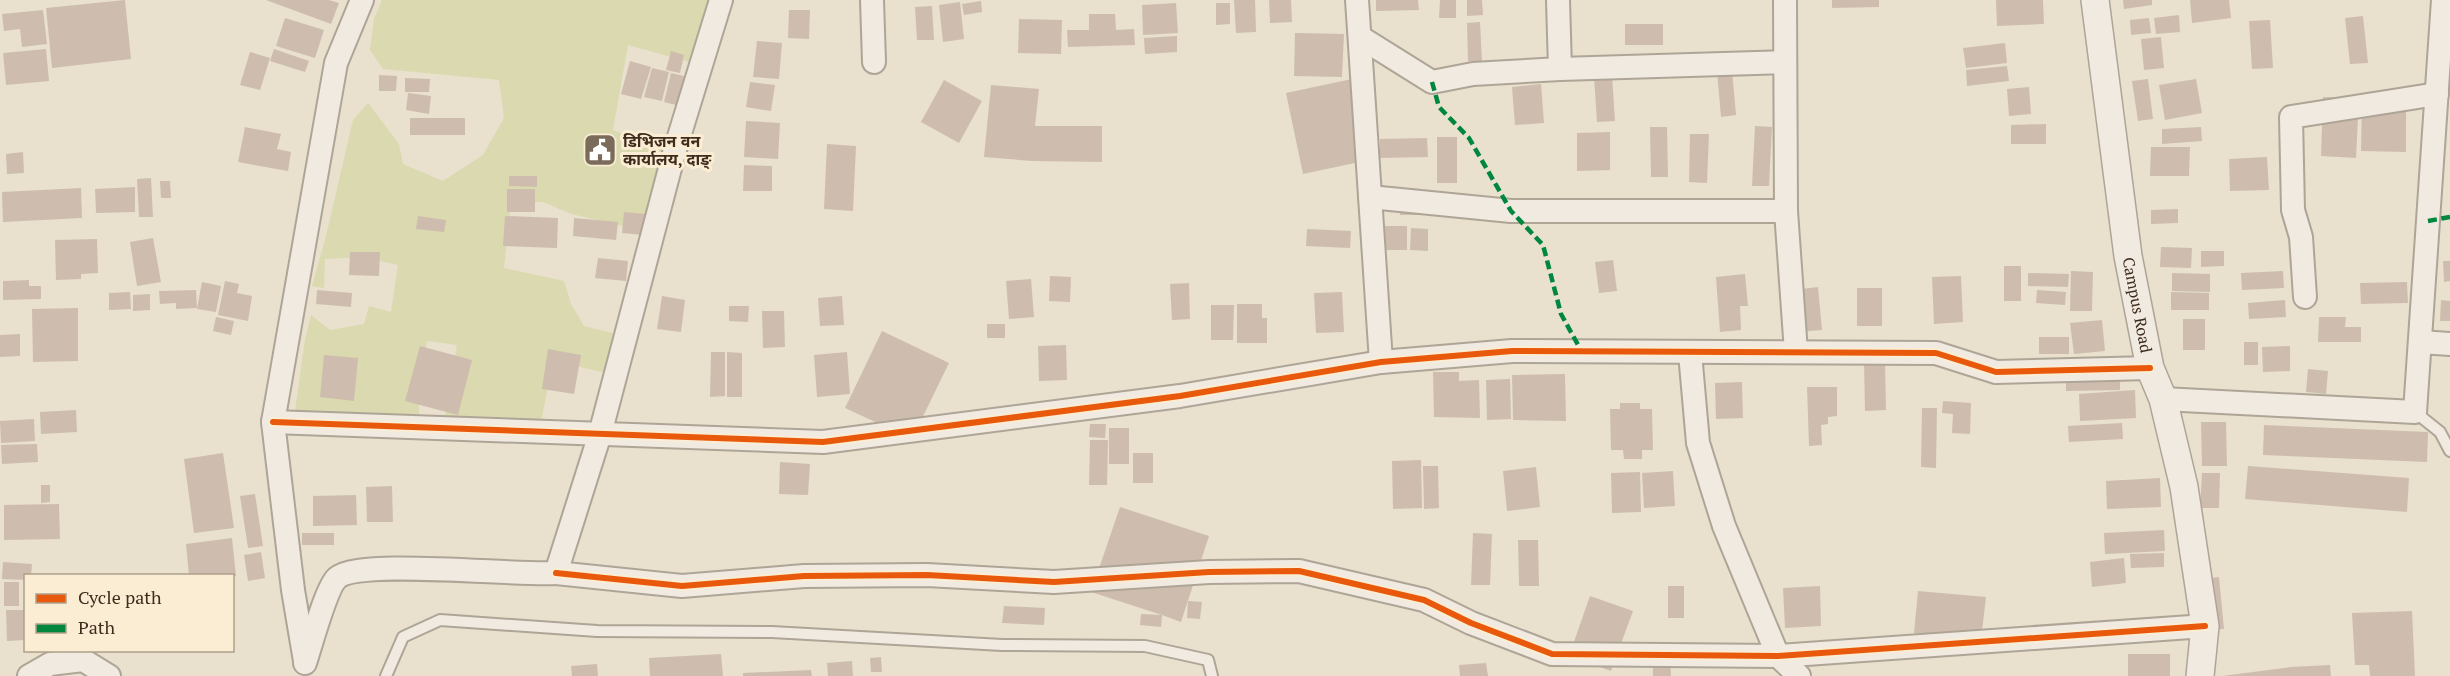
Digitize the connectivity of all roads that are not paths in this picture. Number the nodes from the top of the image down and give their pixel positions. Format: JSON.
{"nodes":[{"id":1,"x":362,"y":0,"type":"edge"},
{"id":2,"x":721,"y":0,"type":"edge"},
{"id":3,"x":872,"y":0,"type":"edge"},
{"id":4,"x":1357,"y":0,"type":"edge"},
{"id":5,"x":1558,"y":0,"type":"edge"},
{"id":6,"x":1785,"y":0,"type":"edge"},
{"id":7,"x":2095,"y":0,"type":"edge"},
{"id":8,"x":2443,"y":0,"type":"edge"},
{"id":9,"x":1360,"y":38,"type":"junction"},
{"id":10,"x":874,"y":62,"type":"dead end"},
{"id":11,"x":1785,"y":62,"type":"junction"},
{"id":12,"x":1560,"y":69,"type":"junction"},
{"id":13,"x":2437,"y":94,"type":"junction"},
{"id":14,"x":1370,"y":197,"type":"junction"},
{"id":15,"x":1786,"y":211,"type":"junction"},
{"id":16,"x":2305,"y":297,"type":"dead end"},
{"id":17,"x":2420,"y":342,"type":"junction"},
{"id":18,"x":2450,"y":344,"type":"edge"},
{"id":19,"x":1690,"y":352,"type":"junction"},
{"id":20,"x":1797,"y":352,"type":"junction"},
{"id":21,"x":1381,"y":362,"type":"junction"},
{"id":22,"x":2150,"y":369,"type":"junction"},
{"id":23,"x":2163,"y":399,"type":"junction"},
{"id":24,"x":2415,"y":412,"type":"junction"},
{"id":25,"x":273,"y":422,"type":"junction"},
{"id":26,"x":600,"y":434,"type":"junction"},
{"id":27,"x":2450,"y":451,"type":"edge"},
{"id":28,"x":556,"y":573,"type":"junction"},
{"id":29,"x":2205,"y":626,"type":"junction"},
{"id":30,"x":1778,"y":656,"type":"junction"},
{"id":31,"x":307,"y":670,"type":"edge"},
{"id":32,"x":29,"y":676,"type":"edge"},
{"id":33,"x":109,"y":676,"type":"edge"},
{"id":34,"x":386,"y":676,"type":"edge"},
{"id":35,"x":1212,"y":676,"type":"edge"},
{"id":36,"x":1799,"y":676,"type":"edge"},
{"id":37,"x":2200,"y":676,"type":"edge"}],
"edges":[{"from":1,"to":25,"type":"street"},
{"from":2,"to":26,"type":"street"},
{"from":3,"to":10,"type":"street"},
{"from":4,"to":9,"type":"street"},
{"from":5,"to":12,"type":"street"},
{"from":6,"to":11,"type":"street"},
{"from":7,"to":22,"type":"street","name":"Campus Road"},
{"from":8,"to":13,"type":"street"},
{"from":9,"to":12,"type":"street"},
{"from":9,"to":14,"type":"street"},
{"from":11,"to":12,"type":"street"},
{"from":11,"to":15,"type":"street"},
{"from":13,"to":16,"type":"street"},
{"from":13,"to":17,"type":"street"},
{"from":14,"to":15,"type":"street"},
{"from":14,"to":21,"type":"street"},
{"from":15,"to":20,"type":"street"},
{"from":17,"to":18,"type":"street"},
{"from":17,"to":24,"type":"street"},
{"from":19,"to":20,"type":"street"},
{"from":19,"to":21,"type":"street"},
{"from":19,"to":30,"type":"street"},
{"from":20,"to":22,"type":"street"},
{"from":21,"to":26,"type":"street"},
{"from":22,"to":23,"type":"street","name":"Campus Road"},
{"from":23,"to":24,"type":"street"},
{"from":23,"to":29,"type":"street","name":"Campus Road"},
{"from":24,"to":27,"type":"lane"},
{"from":25,"to":26,"type":"street"},
{"from":25,"to":31,"type":"street"},
{"from":26,"to":28,"type":"street"},
{"from":28,"to":30,"type":"street"},
{"from":28,"to":31,"type":"street"},
{"from":29,"to":30,"type":"street"},
{"from":29,"to":37,"type":"street","name":"Campus Road"},
{"from":30,"to":36,"type":"street"},
{"from":32,"to":33,"type":"street"},
{"from":34,"to":35,"type":"lane"}]}
